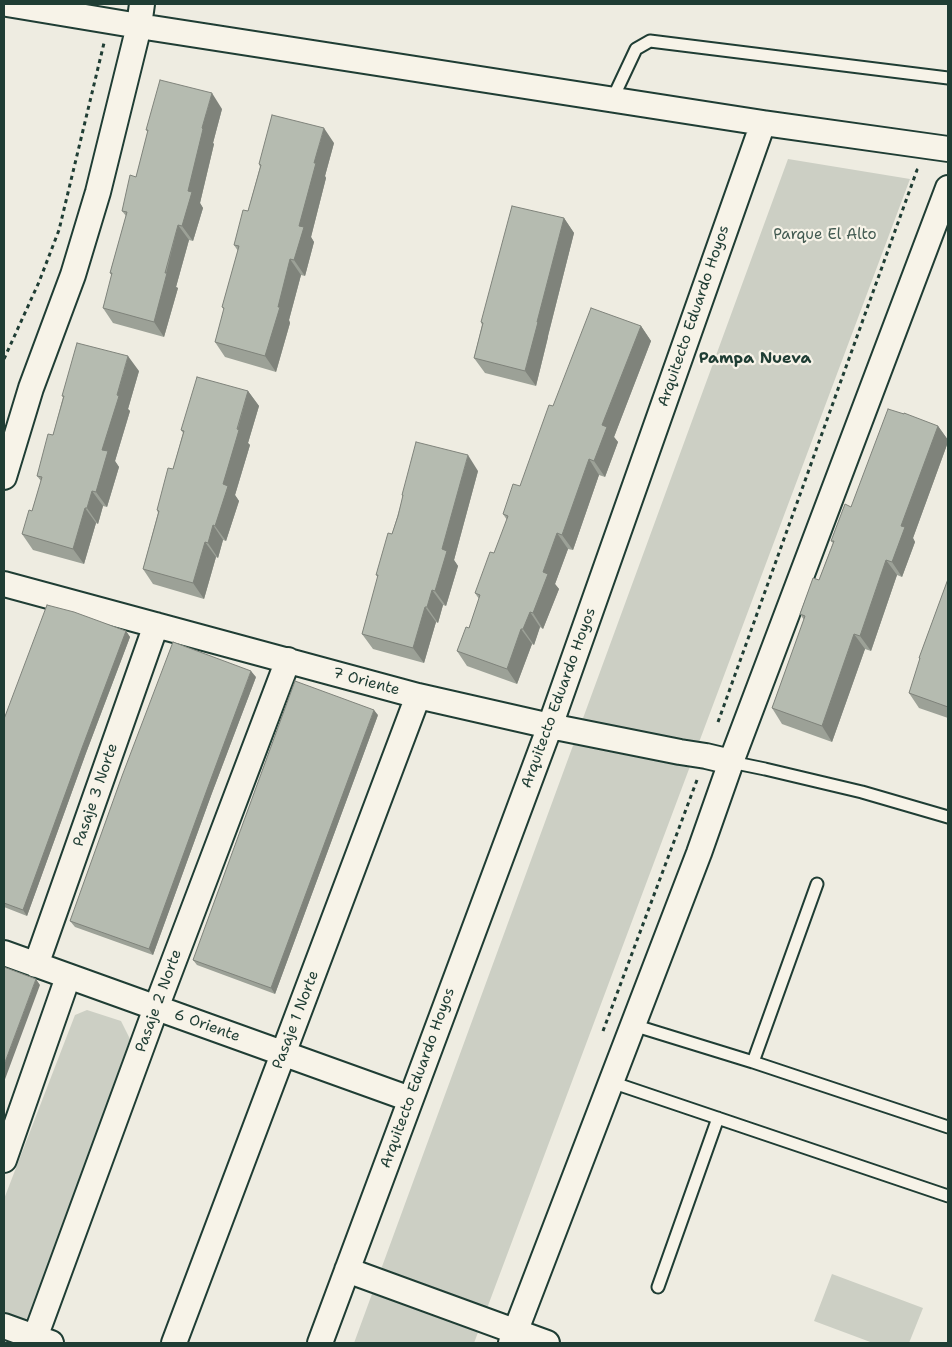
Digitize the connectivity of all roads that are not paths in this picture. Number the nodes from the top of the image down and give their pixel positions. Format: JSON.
{"nodes":[{"id":1,"x":7,"y":4,"type":"edge"},
{"id":2,"x":138,"y":26,"type":"edge"},
{"id":3,"x":948,"y":78,"type":"edge"},
{"id":4,"x":612,"y":100,"type":"junction"},
{"id":5,"x":763,"y":123,"type":"junction"},
{"id":6,"x":948,"y":149,"type":"edge"},
{"id":7,"x":948,"y":188,"type":"edge"},
{"id":8,"x":939,"y":242,"type":"edge"},
{"id":9,"x":4,"y":477,"type":"edge"},
{"id":10,"x":4,"y":584,"type":"edge"},
{"id":11,"x":156,"y":625,"type":"junction"},
{"id":12,"x":288,"y":660,"type":"junction"},
{"id":13,"x":418,"y":696,"type":"junction"},
{"id":14,"x":550,"y":726,"type":"junction"},
{"id":15,"x":731,"y":762,"type":"junction"},
{"id":16,"x":948,"y":817,"type":"edge"},
{"id":17,"x":817,"y":884,"type":"dead end"},
{"id":18,"x":4,"y":953,"type":"edge"},
{"id":19,"x":36,"y":965,"type":"junction"},
{"id":20,"x":68,"y":977,"type":"junction"},
{"id":21,"x":156,"y":1008,"type":"junction"},
{"id":22,"x":633,"y":1025,"type":"junction"},
{"id":23,"x":283,"y":1054,"type":"junction"},
{"id":24,"x":753,"y":1062,"type":"junction"},
{"id":25,"x":611,"y":1082,"type":"junction"},
{"id":26,"x":410,"y":1099,"type":"junction"},
{"id":27,"x":718,"y":1118,"type":"junction"},
{"id":28,"x":948,"y":1127,"type":"edge"},
{"id":29,"x":4,"y":1160,"type":"edge"},
{"id":30,"x":948,"y":1196,"type":"edge"},
{"id":31,"x":347,"y":1270,"type":"junction"},
{"id":32,"x":658,"y":1287,"type":"dead end"},
{"id":33,"x":4,"y":1326,"type":"edge"},
{"id":34,"x":513,"y":1337,"type":"edge"},
{"id":35,"x":40,"y":1341,"type":"edge"},
{"id":36,"x":174,"y":1343,"type":"edge"},
{"id":37,"x":320,"y":1343,"type":"edge"},
{"id":38,"x":547,"y":1343,"type":"edge"}],
"edges":[{"from":1,"to":2,"type":"street"},
{"from":2,"to":4,"type":"street"},
{"from":2,"to":9,"type":"street"},
{"from":3,"to":4,"type":"lane"},
{"from":4,"to":5,"type":"street"},
{"from":5,"to":6,"type":"street"},
{"from":5,"to":14,"type":"street","name":"Arquitecto Eduardo Hoyos"},
{"from":7,"to":8,"type":"street"},
{"from":8,"to":15,"type":"street"},
{"from":10,"to":11,"type":"street","name":"7 Oriente"},
{"from":11,"to":12,"type":"street","name":"7 Oriente"},
{"from":11,"to":19,"type":"street","name":"Pasaje 3 Norte"},
{"from":12,"to":13,"type":"street","name":"7 Oriente"},
{"from":12,"to":21,"type":"street","name":"Pasaje 2 Norte"},
{"from":13,"to":14,"type":"street","name":"7 Oriente"},
{"from":13,"to":23,"type":"street","name":"Pasaje 1 Norte"},
{"from":14,"to":15,"type":"street","name":"7 Oriente"},
{"from":14,"to":26,"type":"street","name":"Arquitecto Eduardo Hoyos"},
{"from":15,"to":16,"type":"lane"},
{"from":15,"to":22,"type":"street"},
{"from":17,"to":24,"type":"lane"},
{"from":18,"to":19,"type":"street","name":"6 Oriente"},
{"from":19,"to":20,"type":"street","name":"6 Oriente"},
{"from":20,"to":21,"type":"street","name":"6 Oriente"},
{"from":20,"to":29,"type":"street"},
{"from":21,"to":23,"type":"street","name":"6 Oriente"},
{"from":21,"to":35,"type":"street","name":"Pasaje 2 Norte"},
{"from":22,"to":24,"type":"lane"},
{"from":22,"to":25,"type":"street"},
{"from":23,"to":26,"type":"street","name":"6 Oriente"},
{"from":23,"to":36,"type":"street","name":"Pasaje 1 Norte"},
{"from":24,"to":28,"type":"lane"},
{"from":25,"to":27,"type":"lane"},
{"from":25,"to":34,"type":"street"},
{"from":26,"to":31,"type":"street","name":"Arquitecto Eduardo Hoyos"},
{"from":27,"to":30,"type":"lane"},
{"from":27,"to":32,"type":"lane"},
{"from":31,"to":34,"type":"street"},
{"from":31,"to":37,"type":"street","name":"Arquitecto Eduardo Hoyos"},
{"from":33,"to":35,"type":"street"},
{"from":34,"to":38,"type":"street"}]}
